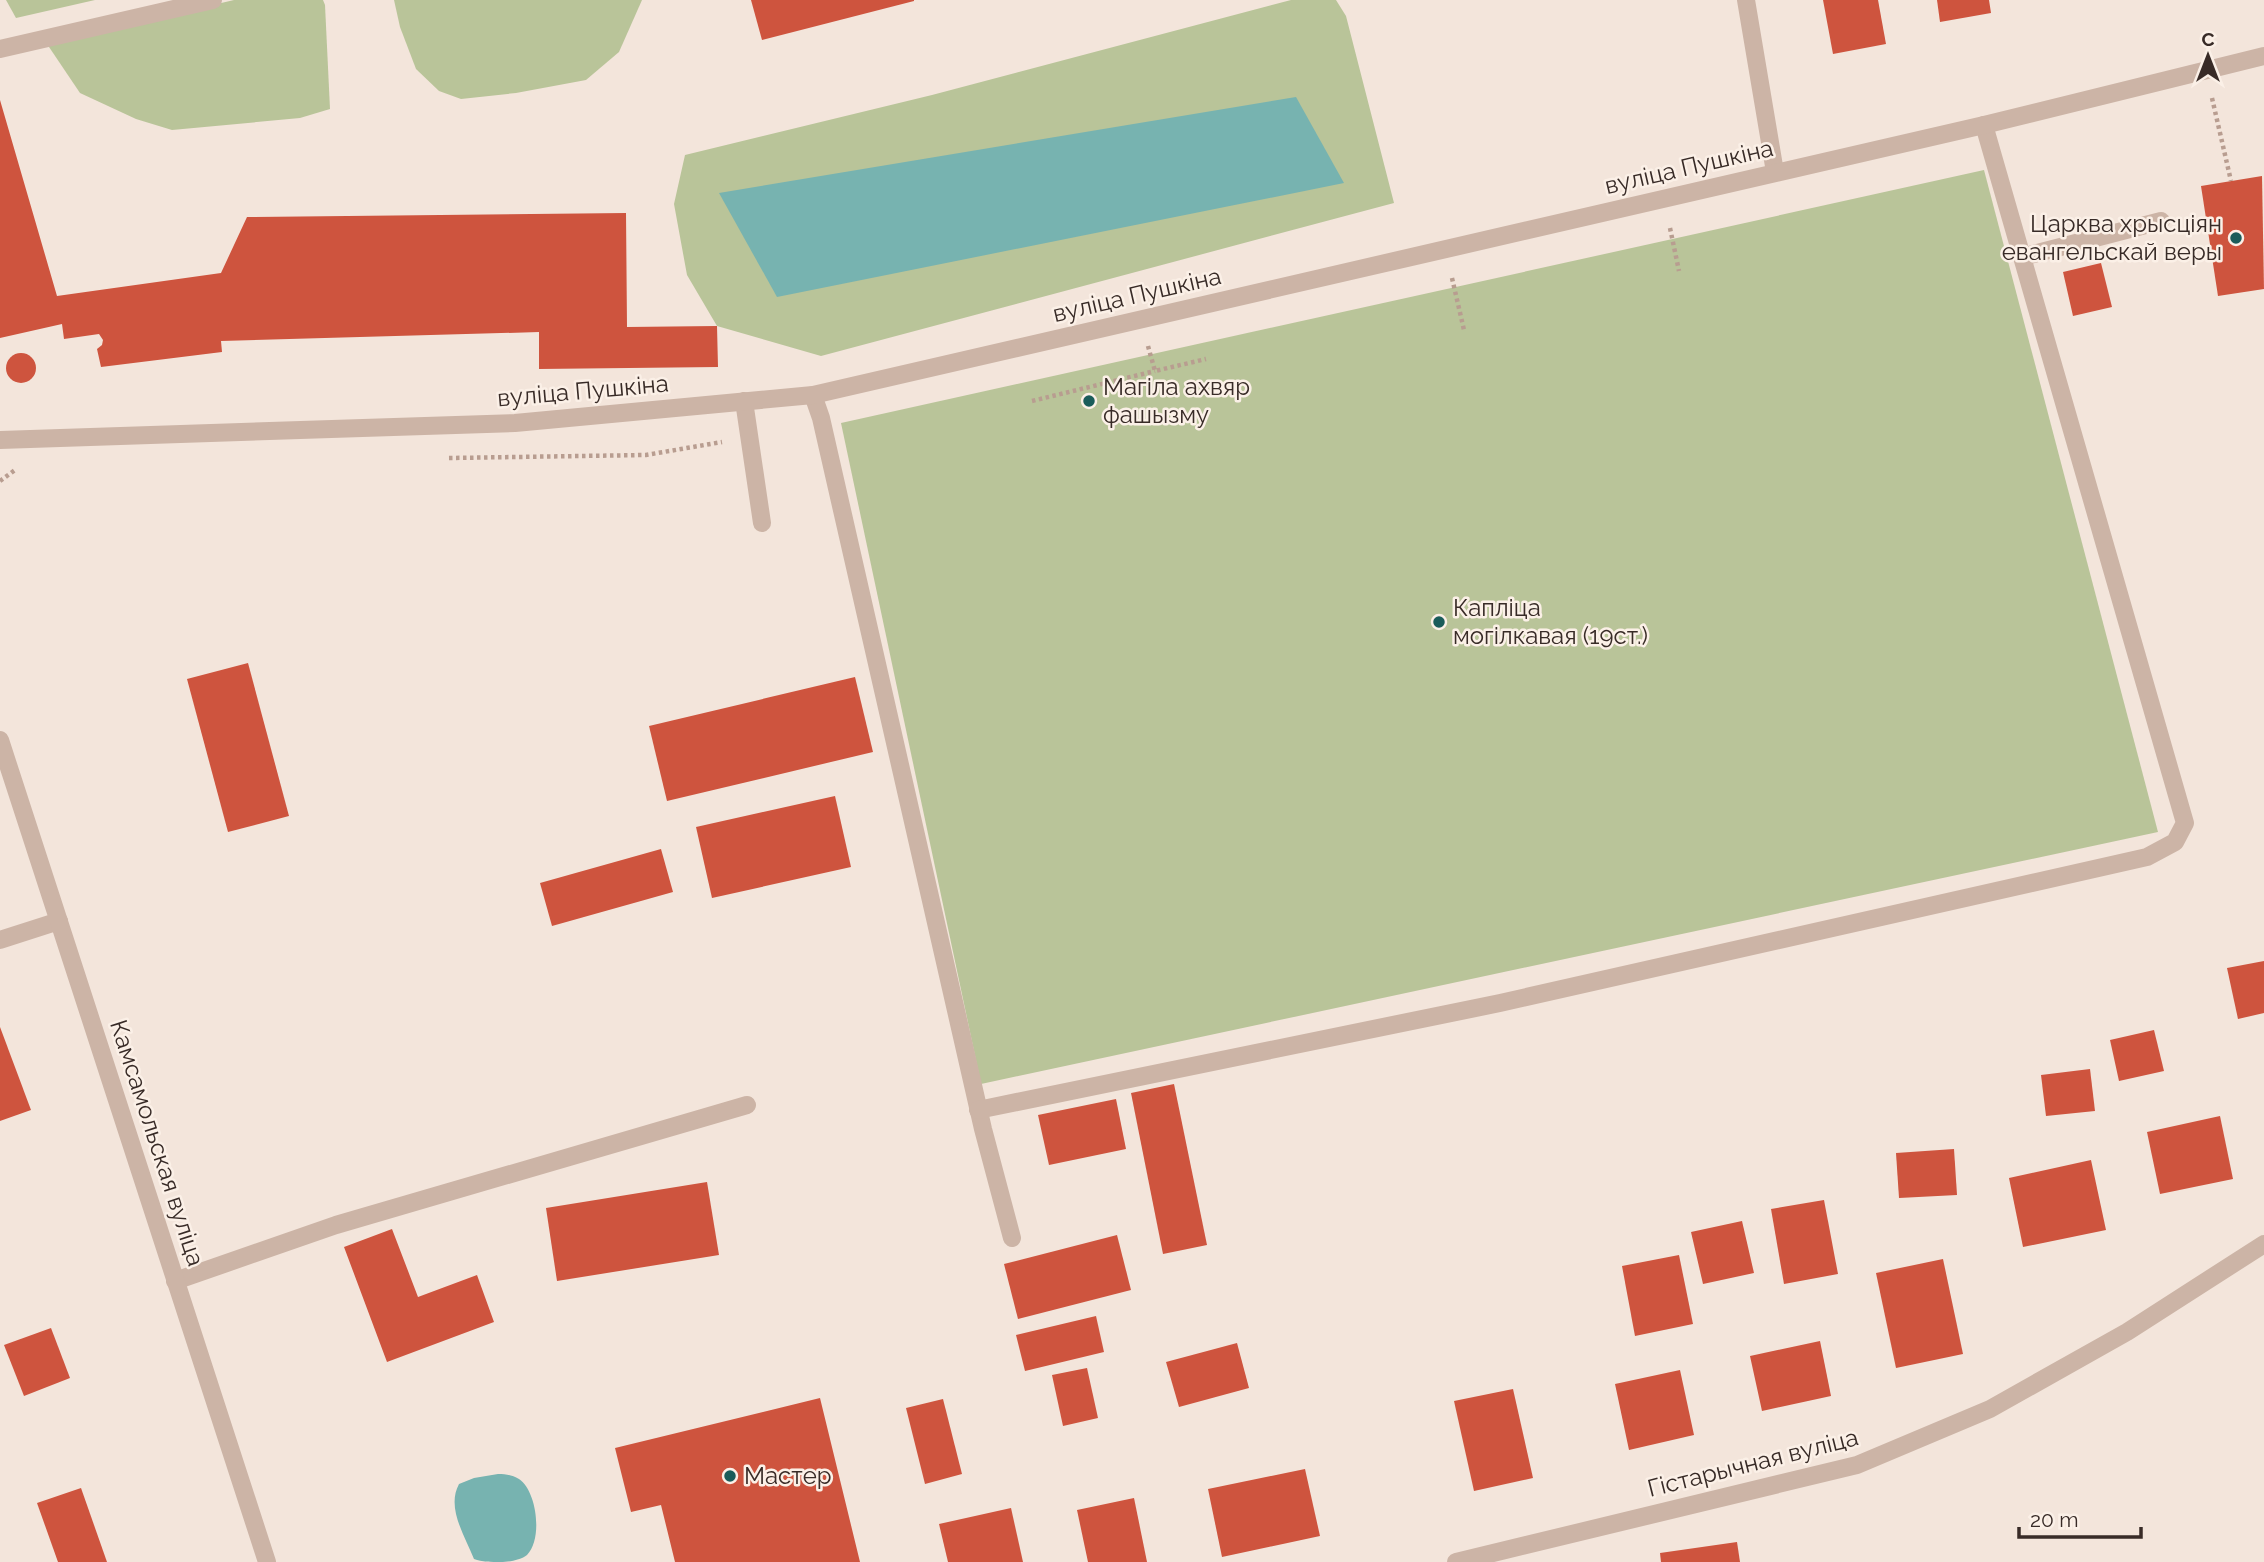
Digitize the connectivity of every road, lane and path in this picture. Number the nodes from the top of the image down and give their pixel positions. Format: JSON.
{"nodes":[{"id":1,"x":213,"y":0,"type":"edge"},
{"id":2,"x":1746,"y":0,"type":"edge"},
{"id":3,"x":0,"y":50,"type":"edge"},
{"id":4,"x":2264,"y":56,"type":"edge"},
{"id":5,"x":2212,"y":97,"type":"dead end"},
{"id":6,"x":1984,"y":125,"type":"junction"},
{"id":7,"x":1775,"y":172,"type":"junction"},
{"id":8,"x":2231,"y":181,"type":"dead end"},
{"id":9,"x":2161,"y":221,"type":"dead end"},
{"id":10,"x":1670,"y":228,"type":"dead end"},
{"id":11,"x":2022,"y":257,"type":"junction"},
{"id":12,"x":1679,"y":271,"type":"dead end"},
{"id":13,"x":1452,"y":277,"type":"dead end"},
{"id":14,"x":1464,"y":330,"type":"dead end"},
{"id":15,"x":1148,"y":345,"type":"dead end"},
{"id":16,"x":1206,"y":359,"type":"dead end"},
{"id":17,"x":1155,"y":371,"type":"junction"},
{"id":18,"x":813,"y":395,"type":"junction"},
{"id":19,"x":744,"y":401,"type":"junction"},
{"id":20,"x":1032,"y":401,"type":"dead end"},
{"id":21,"x":0,"y":440,"type":"edge"},
{"id":22,"x":762,"y":523,"type":"dead end"},
{"id":23,"x":0,"y":740,"type":"edge"},
{"id":24,"x":59,"y":921,"type":"junction"},
{"id":25,"x":0,"y":940,"type":"edge"},
{"id":26,"x":747,"y":1105,"type":"dead end"},
{"id":27,"x":978,"y":1110,"type":"junction"},
{"id":28,"x":1012,"y":1238,"type":"dead end"},
{"id":29,"x":2264,"y":1244,"type":"edge"},
{"id":30,"x":176,"y":1281,"type":"junction"},
{"id":31,"x":267,"y":1562,"type":"edge"},
{"id":32,"x":1456,"y":1562,"type":"edge"}],
"edges":[{"from":1,"to":3,"type":"street"},
{"from":2,"to":7,"type":"street"},
{"from":4,"to":6,"type":"street","name":"вуліца Пушкіна"},
{"from":5,"to":8,"type":"path"},
{"from":6,"to":7,"type":"street","name":"вуліца Пушкіна"},
{"from":6,"to":11,"type":"street"},
{"from":7,"to":18,"type":"street","name":"вуліца Пушкіна"},
{"from":9,"to":11,"type":"street"},
{"from":10,"to":12,"type":"path"},
{"from":11,"to":27,"type":"street"},
{"from":13,"to":14,"type":"path"},
{"from":15,"to":17,"type":"path"},
{"from":16,"to":17,"type":"path"},
{"from":17,"to":20,"type":"path"},
{"from":18,"to":19,"type":"street","name":"вуліца Пушкіна"},
{"from":18,"to":27,"type":"street"},
{"from":19,"to":21,"type":"street","name":"вуліца Пушкіна"},
{"from":19,"to":22,"type":"street"},
{"from":23,"to":24,"type":"street","name":"Камсамольская вуліца"},
{"from":24,"to":25,"type":"street"},
{"from":24,"to":30,"type":"street","name":"Камсамольская вуліца"},
{"from":26,"to":30,"type":"street"},
{"from":27,"to":28,"type":"street"},
{"from":29,"to":32,"type":"street","name":"Гістарычная вуліца"},
{"from":30,"to":31,"type":"street","name":"Камсамольская вуліца"}]}
